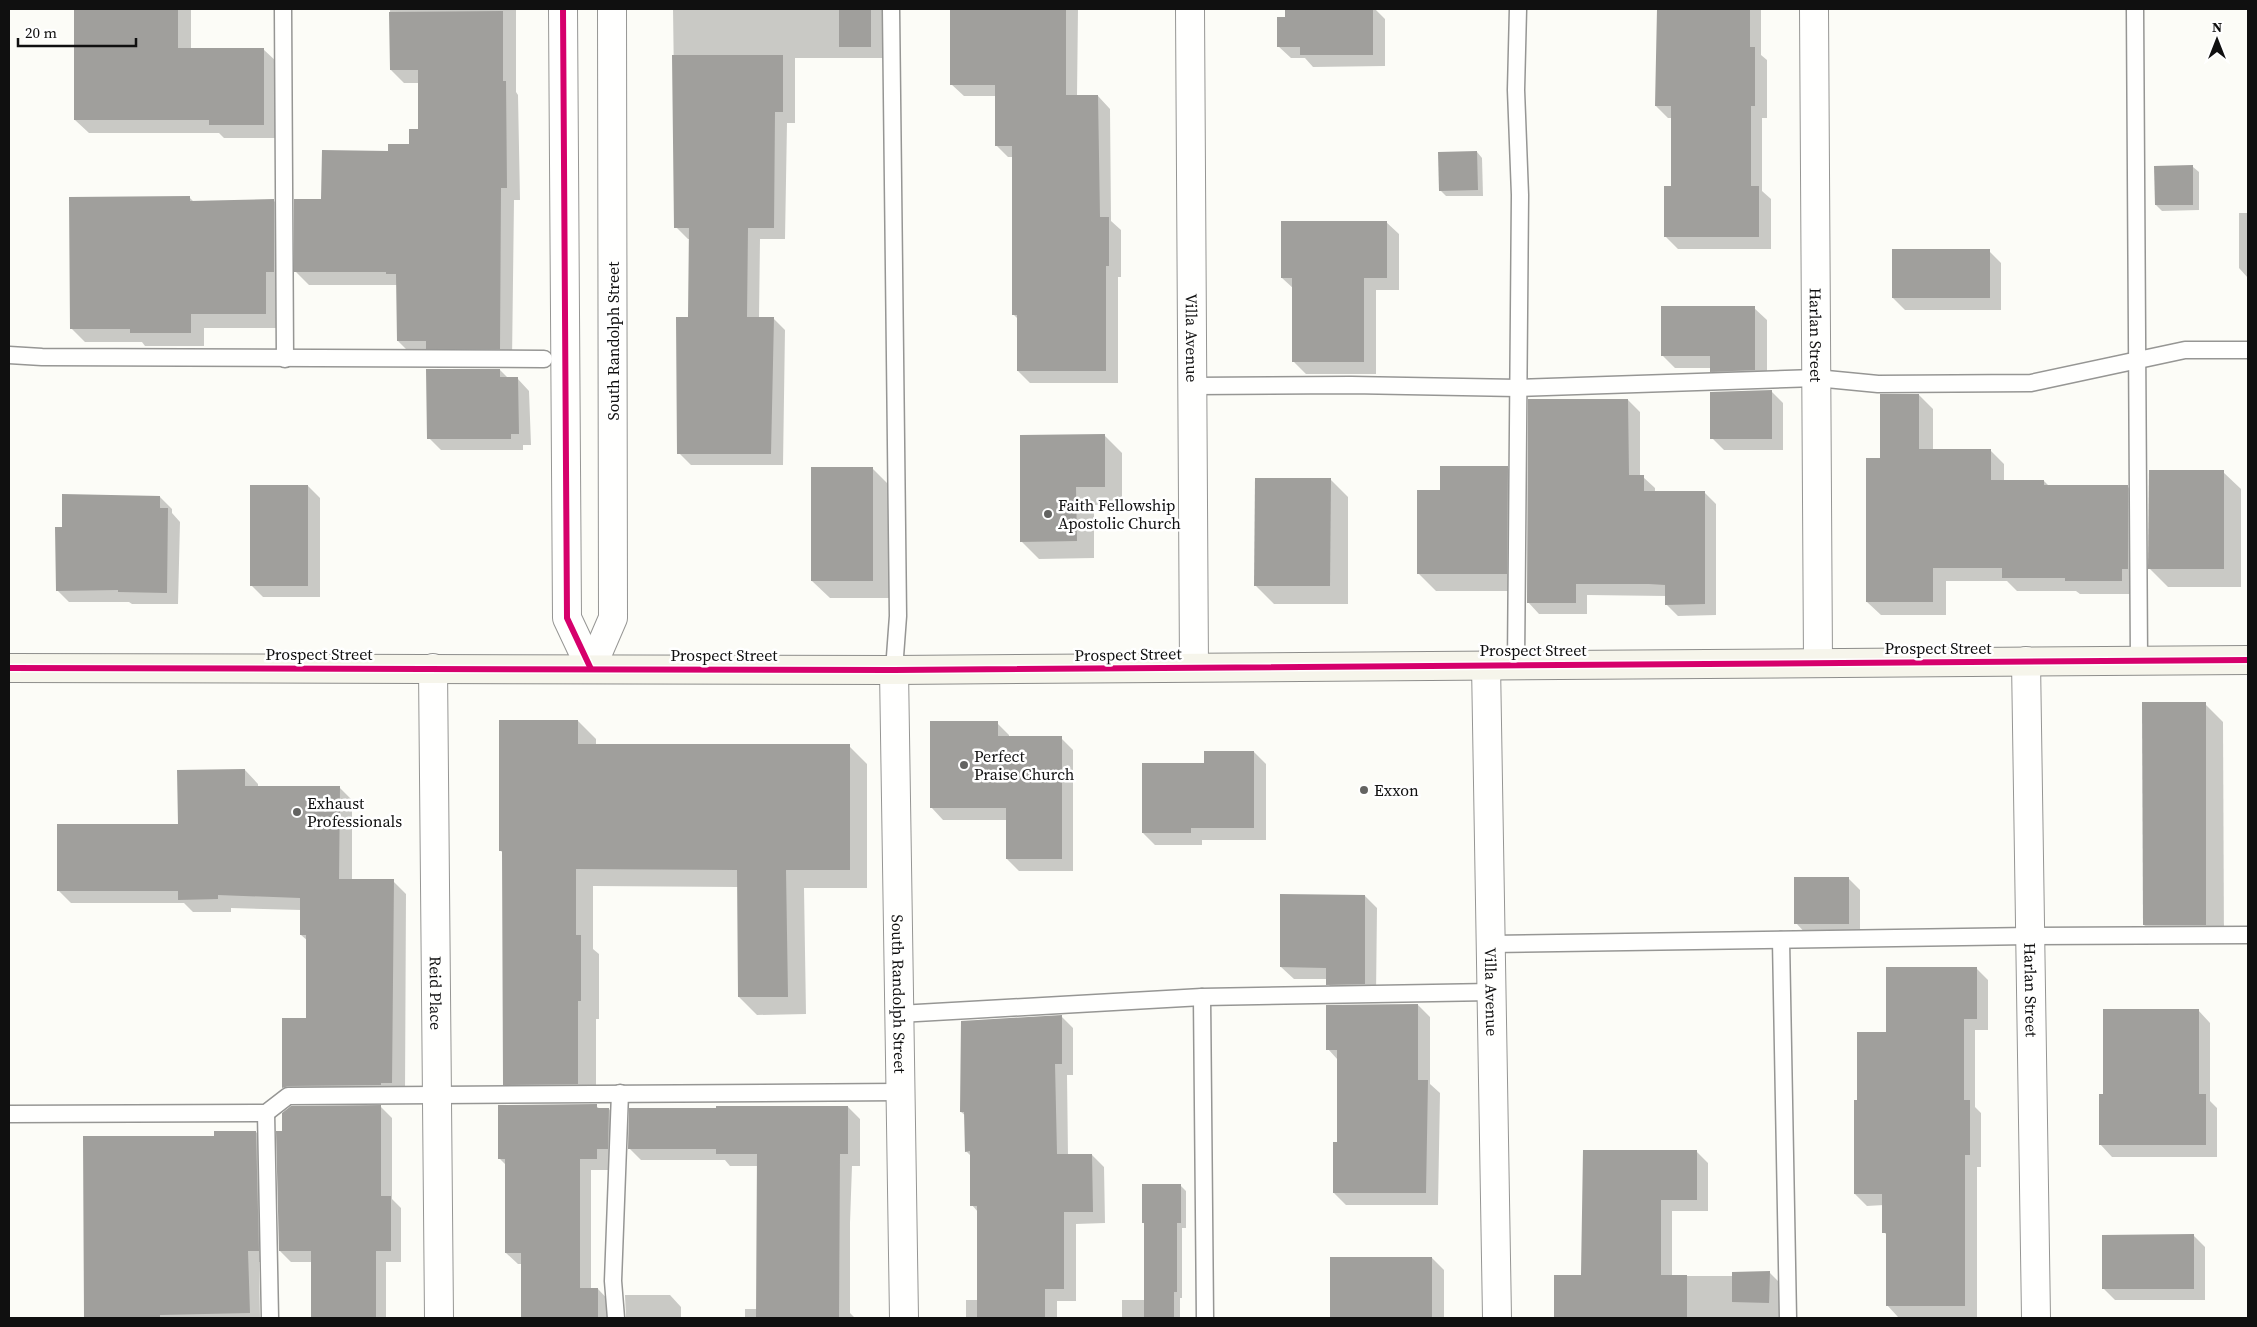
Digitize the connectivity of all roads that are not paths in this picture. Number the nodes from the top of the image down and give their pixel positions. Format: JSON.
{"nodes":[{"id":1,"x":284,"y":9,"type":"edge"},
{"id":2,"x":563,"y":9,"type":"edge"},
{"id":3,"x":612,"y":9,"type":"edge"},
{"id":4,"x":891,"y":9,"type":"edge"},
{"id":5,"x":1190,"y":9,"type":"edge"},
{"id":6,"x":1518,"y":9,"type":"edge"},
{"id":7,"x":1814,"y":9,"type":"edge"},
{"id":8,"x":2136,"y":9,"type":"edge"},
{"id":9,"x":2248,"y":350,"type":"edge"},
{"id":10,"x":9,"y":356,"type":"edge"},
{"id":11,"x":285,"y":359,"type":"junction"},
{"id":12,"x":544,"y":359,"type":"dead end"},
{"id":13,"x":2137,"y":360,"type":"junction"},
{"id":14,"x":1816,"y":378,"type":"junction"},
{"id":15,"x":1192,"y":386,"type":"junction"},
{"id":16,"x":1518,"y":388,"type":"junction"},
{"id":17,"x":2248,"y":660,"type":"edge"},
{"id":18,"x":2026,"y":661,"type":"junction"},
{"id":19,"x":2139,"y":661,"type":"junction"},
{"id":20,"x":1818,"y":662,"type":"junction"},
{"id":21,"x":1486,"y":664,"type":"junction"},
{"id":22,"x":1516,"y":664,"type":"junction"},
{"id":23,"x":1194,"y":667,"type":"junction"},
{"id":24,"x":9,"y":668,"type":"edge"},
{"id":25,"x":433,"y":668,"type":"junction"},
{"id":26,"x":591,"y":669,"type":"junction"},
{"id":27,"x":894,"y":670,"type":"junction"},
{"id":28,"x":2248,"y":935,"type":"edge"},
{"id":29,"x":2030,"y":936,"type":"junction"},
{"id":30,"x":1781,"y":940,"type":"junction"},
{"id":31,"x":1491,"y":944,"type":"junction"},
{"id":32,"x":1492,"y":992,"type":"junction"},
{"id":33,"x":1202,"y":997,"type":"junction"},
{"id":34,"x":899,"y":1014,"type":"junction"},
{"id":35,"x":900,"y":1092,"type":"junction"},
{"id":36,"x":620,"y":1093,"type":"junction"},
{"id":37,"x":437,"y":1094,"type":"junction"},
{"id":38,"x":9,"y":1114,"type":"edge"},
{"id":39,"x":266,"y":1114,"type":"junction"},
{"id":40,"x":270,"y":1318,"type":"edge"},
{"id":41,"x":439,"y":1318,"type":"edge"},
{"id":42,"x":616,"y":1318,"type":"edge"},
{"id":43,"x":904,"y":1318,"type":"edge"},
{"id":44,"x":1205,"y":1318,"type":"edge"},
{"id":45,"x":1497,"y":1318,"type":"edge"},
{"id":46,"x":1788,"y":1318,"type":"edge"},
{"id":47,"x":2036,"y":1318,"type":"edge"}],
"edges":[{"from":1,"to":11,"type":"lane"},
{"from":2,"to":26,"type":"street"},
{"from":3,"to":26,"type":"street","name":"South Randolph Street"},
{"from":4,"to":27,"type":"lane"},
{"from":5,"to":15,"type":"street","name":"Villa Avenue"},
{"from":6,"to":16,"type":"lane"},
{"from":7,"to":14,"type":"street","name":"Harlan Street"},
{"from":8,"to":13,"type":"lane"},
{"from":9,"to":13,"type":"lane"},
{"from":10,"to":11,"type":"lane"},
{"from":11,"to":12,"type":"lane"},
{"from":13,"to":14,"type":"lane"},
{"from":13,"to":19,"type":"lane"},
{"from":14,"to":16,"type":"lane"},
{"from":14,"to":20,"type":"street","name":"Harlan Street"},
{"from":15,"to":16,"type":"lane"},
{"from":15,"to":23,"type":"street","name":"Villa Avenue"},
{"from":16,"to":22,"type":"lane"},
{"from":17,"to":19,"type":"main road","name":"Prospect Street"},
{"from":18,"to":19,"type":"main road","name":"Prospect Street"},
{"from":18,"to":20,"type":"main road","name":"Prospect Street"},
{"from":18,"to":29,"type":"street","name":"Harlan Street"},
{"from":20,"to":22,"type":"main road","name":"Prospect Street"},
{"from":21,"to":22,"type":"main road","name":"Prospect Street"},
{"from":21,"to":23,"type":"main road","name":"Prospect Street"},
{"from":21,"to":31,"type":"street","name":"Villa Avenue"},
{"from":23,"to":27,"type":"main road","name":"Prospect Street"},
{"from":24,"to":25,"type":"main road","name":"Prospect Street"},
{"from":25,"to":26,"type":"main road","name":"Prospect Street"},
{"from":25,"to":37,"type":"street","name":"Reid Place"},
{"from":26,"to":27,"type":"main road","name":"Prospect Street"},
{"from":27,"to":34,"type":"street","name":"South Randolph Street"},
{"from":28,"to":29,"type":"lane"},
{"from":29,"to":30,"type":"lane"},
{"from":29,"to":47,"type":"street","name":"Harlan Street"},
{"from":30,"to":31,"type":"lane"},
{"from":30,"to":46,"type":"lane"},
{"from":31,"to":32,"type":"street","name":"Villa Avenue"},
{"from":32,"to":33,"type":"lane"},
{"from":32,"to":45,"type":"street","name":"Villa Avenue"},
{"from":33,"to":34,"type":"lane"},
{"from":33,"to":44,"type":"lane"},
{"from":34,"to":35,"type":"street","name":"South Randolph Street"},
{"from":35,"to":36,"type":"lane"},
{"from":35,"to":43,"type":"street","name":"South Randolph Street"},
{"from":36,"to":37,"type":"lane"},
{"from":36,"to":42,"type":"lane"},
{"from":37,"to":39,"type":"lane"},
{"from":37,"to":41,"type":"street","name":"Reid Place"},
{"from":38,"to":39,"type":"lane"},
{"from":39,"to":40,"type":"lane"}]}
